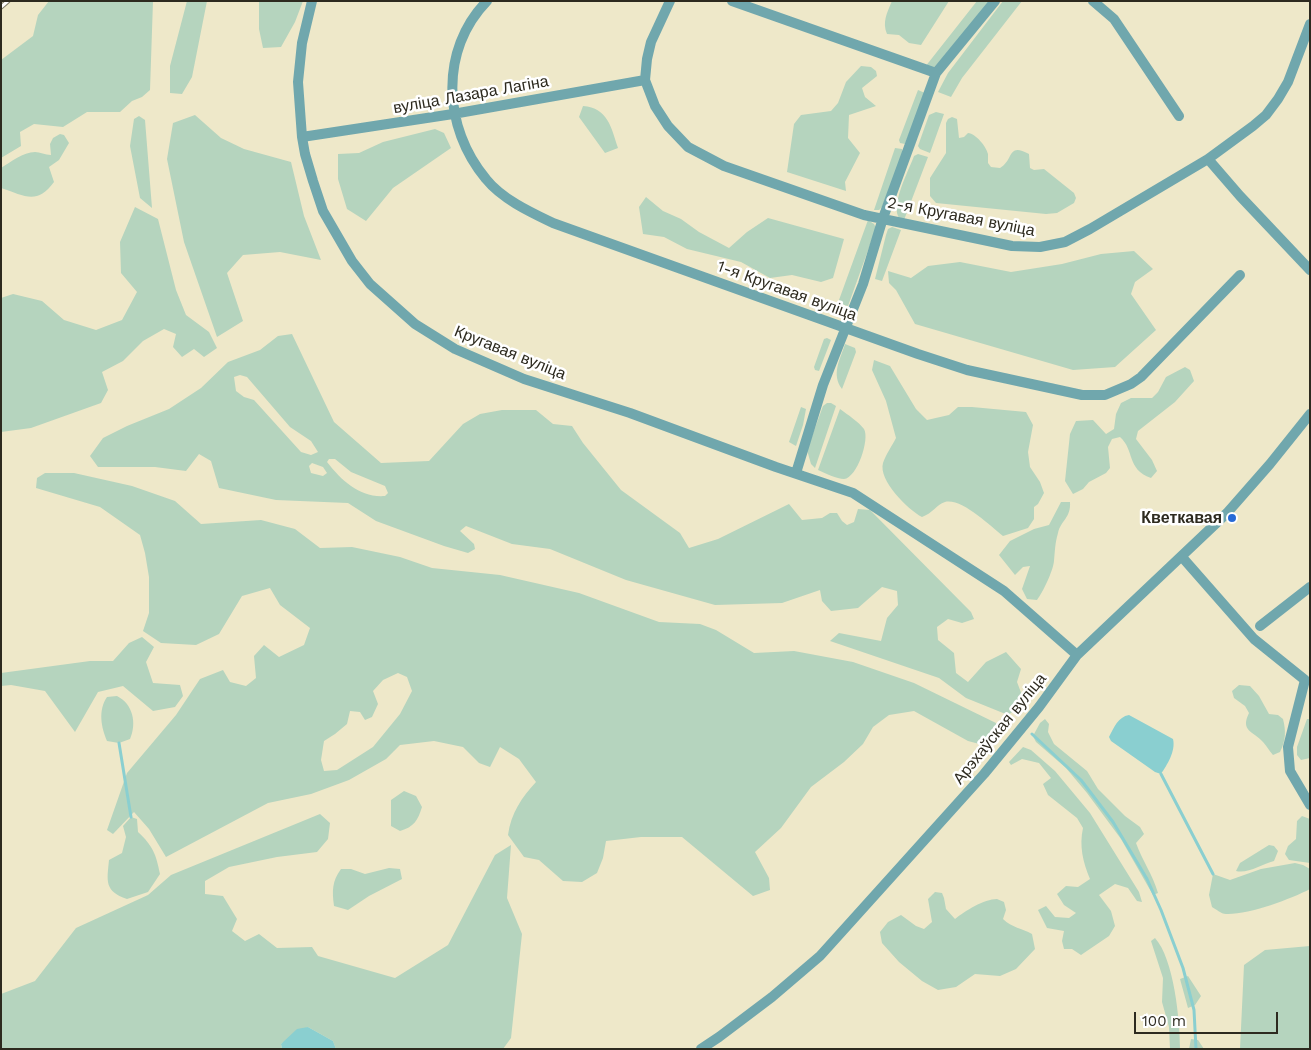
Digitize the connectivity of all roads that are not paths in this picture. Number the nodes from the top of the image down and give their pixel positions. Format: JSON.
{"nodes":[{"id":1,"x":312,"y":1,"type":"edge"},
{"id":2,"x":487,"y":1,"type":"edge"},
{"id":3,"x":670,"y":1,"type":"edge"},
{"id":4,"x":732,"y":1,"type":"edge"},
{"id":5,"x":995,"y":1,"type":"edge"},
{"id":6,"x":1093,"y":1,"type":"edge"},
{"id":7,"x":1310,"y":24,"type":"edge"},
{"id":8,"x":936,"y":74,"type":"junction"},
{"id":9,"x":645,"y":80,"type":"junction"},
{"id":10,"x":453,"y":114,"type":"junction"},
{"id":11,"x":1179,"y":116,"type":"dead end"},
{"id":12,"x":302,"y":138,"type":"junction"},
{"id":13,"x":1208,"y":159,"type":"junction"},
{"id":14,"x":883,"y":218,"type":"junction"},
{"id":15,"x":1310,"y":270,"type":"edge"},
{"id":16,"x":1240,"y":275,"type":"dead end"},
{"id":17,"x":846,"y":328,"type":"junction"},
{"id":18,"x":1310,"y":414,"type":"edge"},
{"id":19,"x":796,"y":474,"type":"junction"},
{"id":20,"x":1182,"y":557,"type":"junction"},
{"id":21,"x":1310,"y":587,"type":"edge"},
{"id":22,"x":1260,"y":626,"type":"dead end"},
{"id":23,"x":1077,"y":655,"type":"junction"},
{"id":24,"x":1305,"y":691,"type":"edge"},
{"id":25,"x":1310,"y":805,"type":"edge"},
{"id":26,"x":701,"y":1049,"type":"edge"}],
"edges":[{"from":1,"to":12,"type":"street","name":"Кругавая вуліца"},
{"from":2,"to":10,"type":"street","name":"1-я Кругавая вуліца"},
{"from":3,"to":9,"type":"street","name":"2-я Кругавая вуліца"},
{"from":4,"to":8,"type":"street"},
{"from":5,"to":8,"type":"street"},
{"from":6,"to":11,"type":"street"},
{"from":7,"to":13,"type":"street","name":"2-я Кругавая вуліца"},
{"from":8,"to":14,"type":"street"},
{"from":9,"to":10,"type":"street","name":"вуліца Лазара Лагіна"},
{"from":9,"to":14,"type":"street","name":"2-я Кругавая вуліца"},
{"from":10,"to":12,"type":"street","name":"вуліца Лазара Лагіна"},
{"from":10,"to":17,"type":"street","name":"1-я Кругавая вуліца"},
{"from":12,"to":19,"type":"street","name":"Кругавая вуліца"},
{"from":13,"to":14,"type":"street","name":"2-я Кругавая вуліца"},
{"from":13,"to":15,"type":"street"},
{"from":14,"to":17,"type":"street"},
{"from":16,"to":17,"type":"street","name":"1-я Кругавая вуліца"},
{"from":17,"to":19,"type":"street"},
{"from":18,"to":20,"type":"street","name":"Арэхаўская вуліца"},
{"from":19,"to":23,"type":"street","name":"Кругавая вуліца"},
{"from":20,"to":23,"type":"street","name":"Арэхаўская вуліца"},
{"from":20,"to":24,"type":"street"},
{"from":21,"to":22,"type":"street"},
{"from":23,"to":26,"type":"street","name":"Арэхаўская вуліца"},
{"from":24,"to":25,"type":"street"}]}
